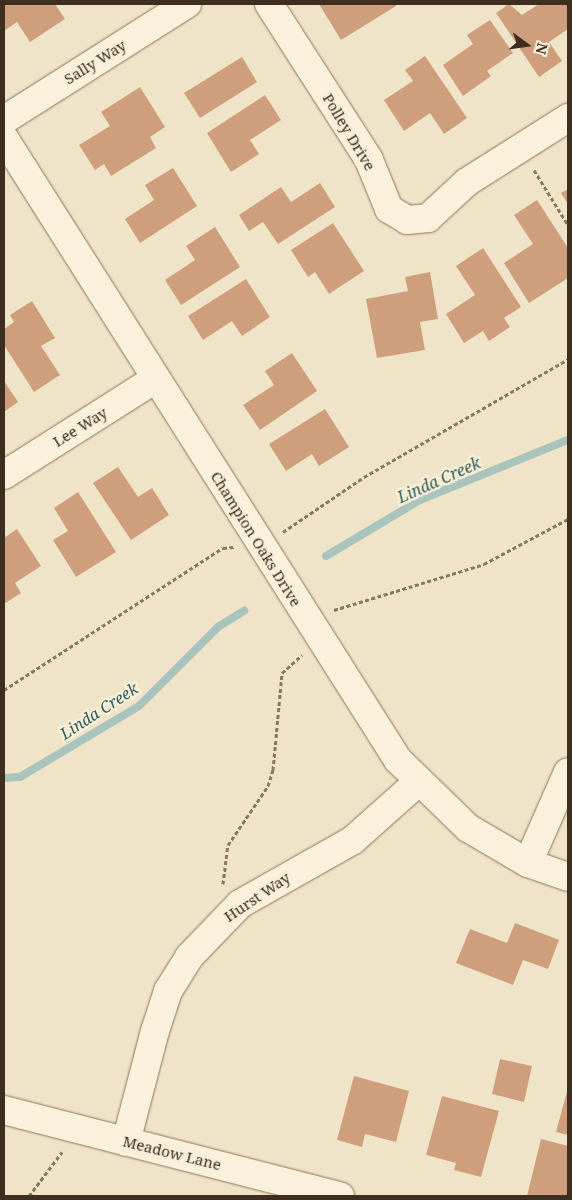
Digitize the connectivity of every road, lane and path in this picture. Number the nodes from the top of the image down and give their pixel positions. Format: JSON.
{"nodes":[{"id":1,"x":187,"y":4,"type":"edge"},
{"id":2,"x":269,"y":4,"type":"edge"},
{"id":3,"x":568,"y":118,"type":"edge"},
{"id":4,"x":4,"y":120,"type":"edge"},
{"id":5,"x":4,"y":138,"type":"edge"},
{"id":6,"x":520,"y":148,"type":"junction"},
{"id":7,"x":568,"y":225,"type":"edge"},
{"id":8,"x":568,"y":359,"type":"edge"},
{"id":9,"x":155,"y":379,"type":"junction"},
{"id":10,"x":4,"y":475,"type":"edge"},
{"id":11,"x":568,"y":519,"type":"edge"},
{"id":12,"x":261,"y":546,"type":"junction"},
{"id":13,"x":315,"y":631,"type":"junction"},
{"id":14,"x":4,"y":690,"type":"edge"},
{"id":15,"x":568,"y":772,"type":"edge"},
{"id":16,"x":417,"y":783,"type":"junction"},
{"id":17,"x":528,"y":862,"type":"junction"},
{"id":18,"x":568,"y":877,"type":"edge"},
{"id":19,"x":223,"y":889,"type":"dead end"},
{"id":20,"x":4,"y":1110,"type":"edge"},
{"id":21,"x":79,"y":1130,"type":"junction"},
{"id":22,"x":126,"y":1142,"type":"junction"},
{"id":23,"x":30,"y":1196,"type":"edge"},
{"id":24,"x":340,"y":1196,"type":"edge"}],
"edges":[{"from":1,"to":4,"type":"street","name":"Sally Way"},
{"from":2,"to":6,"type":"street","name":"Polley Drive"},
{"from":3,"to":6,"type":"street","name":"Polley Drive"},
{"from":5,"to":9,"type":"street","name":"Champion Oaks Drive"},
{"from":6,"to":7,"type":"path"},
{"from":8,"to":12,"type":"path"},
{"from":9,"to":10,"type":"street","name":"Lee Way"},
{"from":9,"to":12,"type":"street","name":"Champion Oaks Drive"},
{"from":11,"to":13,"type":"path"},
{"from":12,"to":13,"type":"street","name":"Champion Oaks Drive"},
{"from":12,"to":14,"type":"path"},
{"from":13,"to":16,"type":"street","name":"Champion Oaks Drive"},
{"from":13,"to":19,"type":"path"},
{"from":15,"to":17,"type":"street"},
{"from":16,"to":17,"type":"street","name":"Champion Oaks Drive"},
{"from":16,"to":22,"type":"street","name":"Hurst Way"},
{"from":17,"to":18,"type":"street","name":"Champion Oaks Drive"},
{"from":20,"to":21,"type":"street","name":"Meadow Lane"},
{"from":21,"to":22,"type":"street","name":"Meadow Lane"},
{"from":21,"to":23,"type":"path"},
{"from":22,"to":24,"type":"street","name":"Meadow Lane"}]}
